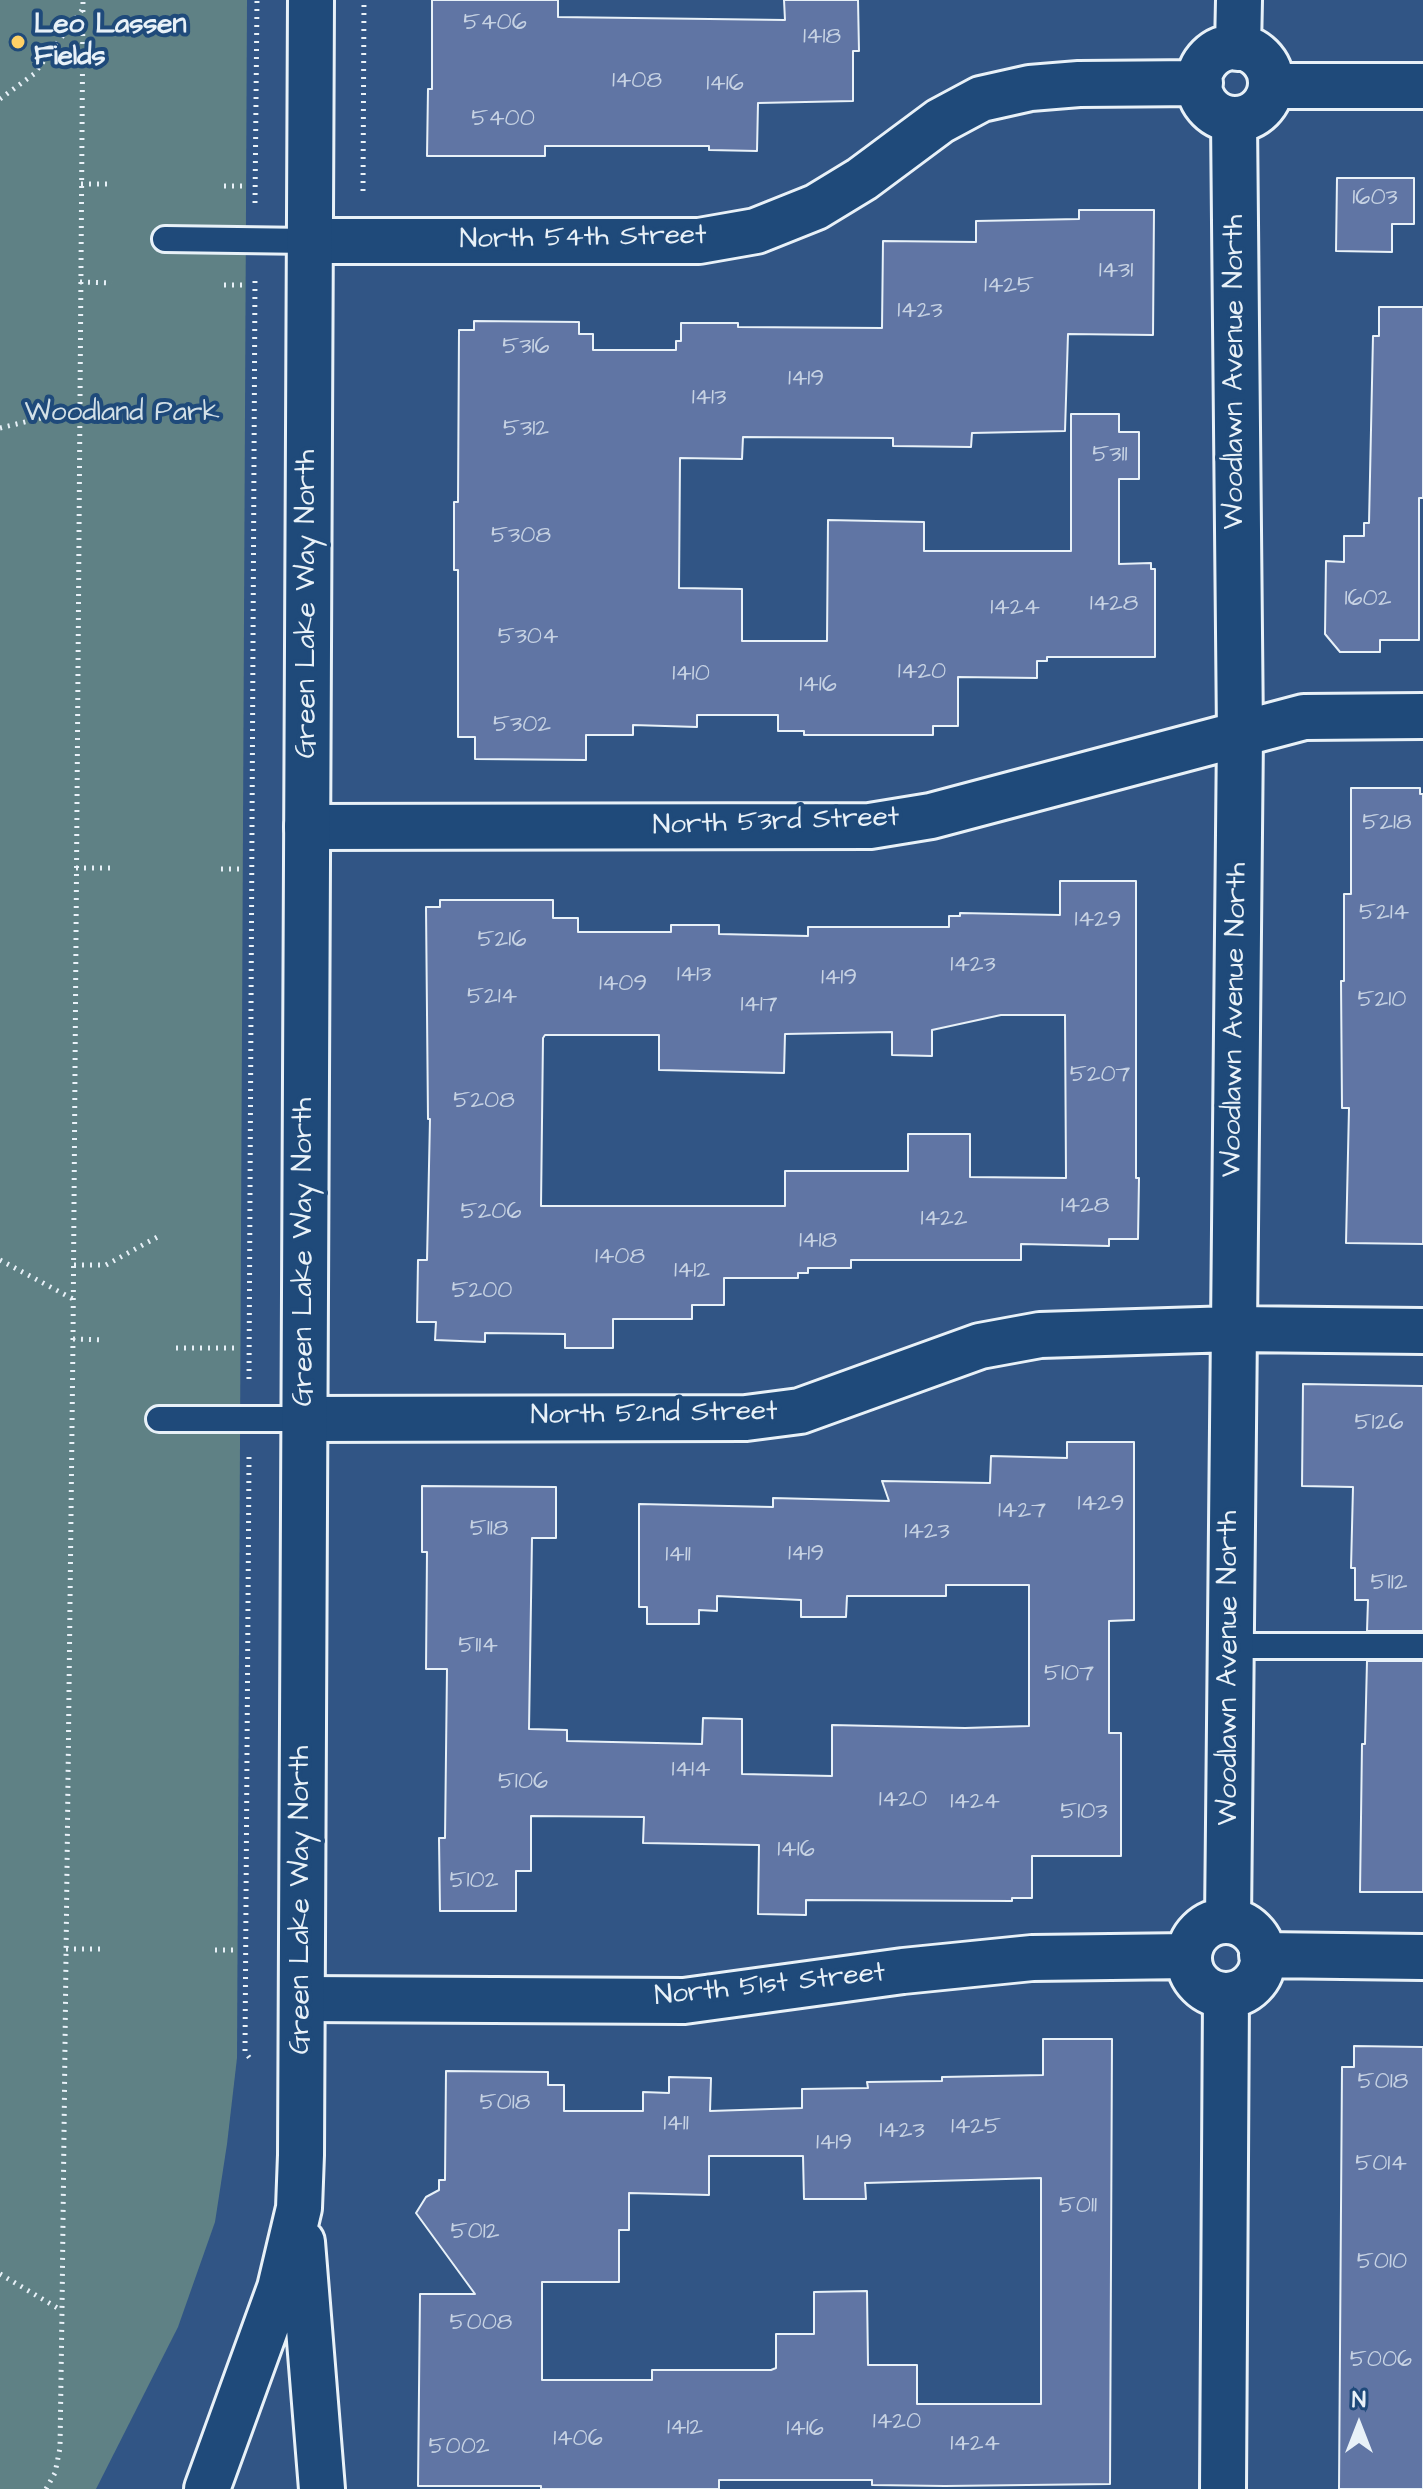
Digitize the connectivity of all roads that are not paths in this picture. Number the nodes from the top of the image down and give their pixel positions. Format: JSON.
{"nodes":[{"id":1,"x":311,"y":0,"type":"edge"},
{"id":2,"x":1239,"y":0,"type":"edge"},
{"id":3,"x":1238,"y":48,"type":"junction"},
{"id":4,"x":1200,"y":83,"type":"junction"},
{"id":5,"x":1271,"y":86,"type":"junction"},
{"id":6,"x":1423,"y":86,"type":"edge"},
{"id":7,"x":1234,"y":120,"type":"junction"},
{"id":8,"x":165,"y":239,"type":"dead end"},
{"id":9,"x":310,"y":241,"type":"junction"},
{"id":10,"x":1423,"y":716,"type":"edge"},
{"id":11,"x":1240,"y":734,"type":"junction"},
{"id":12,"x":307,"y":827,"type":"junction"},
{"id":13,"x":1233,"y":1329,"type":"junction"},
{"id":14,"x":1423,"y":1331,"type":"edge"},
{"id":15,"x":159,"y":1419,"type":"dead end"},
{"id":16,"x":304,"y":1419,"type":"junction"},
{"id":17,"x":1230,"y":1646,"type":"junction"},
{"id":18,"x":1423,"y":1646,"type":"edge"},
{"id":19,"x":1228,"y":1921,"type":"junction"},
{"id":20,"x":1262,"y":1955,"type":"junction"},
{"id":21,"x":1189,"y":1956,"type":"junction"},
{"id":22,"x":1423,"y":1957,"type":"edge"},
{"id":23,"x":1226,"y":1995,"type":"junction"},
{"id":24,"x":302,"y":1999,"type":"junction"},
{"id":25,"x":299,"y":2208,"type":"junction"},
{"id":26,"x":207,"y":2489,"type":"edge"},
{"id":27,"x":322,"y":2489,"type":"edge"},
{"id":28,"x":1223,"y":2489,"type":"edge"}],
"edges":[{"from":1,"to":9,"type":"street","name":"Green Lake Way North"},
{"from":2,"to":3,"type":"street"},
{"from":3,"to":4,"type":"street"},
{"from":3,"to":5,"type":"street"},
{"from":4,"to":7,"type":"street"},
{"from":4,"to":9,"type":"street","name":"North 54th Street"},
{"from":5,"to":6,"type":"street"},
{"from":5,"to":7,"type":"street"},
{"from":7,"to":11,"type":"street","name":"Woodlawn Avenue North"},
{"from":8,"to":9,"type":"lane"},
{"from":9,"to":12,"type":"street","name":"Green Lake Way North"},
{"from":10,"to":11,"type":"street","name":"North 53rd Street"},
{"from":11,"to":12,"type":"street","name":"North 53rd Street"},
{"from":11,"to":13,"type":"street","name":"Woodlawn Avenue North"},
{"from":12,"to":16,"type":"street","name":"Green Lake Way North"},
{"from":13,"to":14,"type":"street","name":"North 52nd Street"},
{"from":13,"to":16,"type":"street","name":"North 52nd Street"},
{"from":13,"to":17,"type":"street","name":"Woodlawn Avenue North"},
{"from":15,"to":16,"type":"lane"},
{"from":16,"to":24,"type":"street","name":"Green Lake Way North"},
{"from":17,"to":18,"type":"lane"},
{"from":17,"to":19,"type":"street","name":"Woodlawn Avenue North"},
{"from":19,"to":20,"type":"street"},
{"from":19,"to":21,"type":"street"},
{"from":20,"to":22,"type":"street"},
{"from":20,"to":23,"type":"street"},
{"from":21,"to":23,"type":"street"},
{"from":21,"to":24,"type":"street","name":"North 51st Street"},
{"from":23,"to":28,"type":"street"},
{"from":24,"to":25,"type":"street","name":"Green Lake Way North"},
{"from":25,"to":26,"type":"street","name":"Green Lake Way North"},
{"from":25,"to":27,"type":"street"}]}
